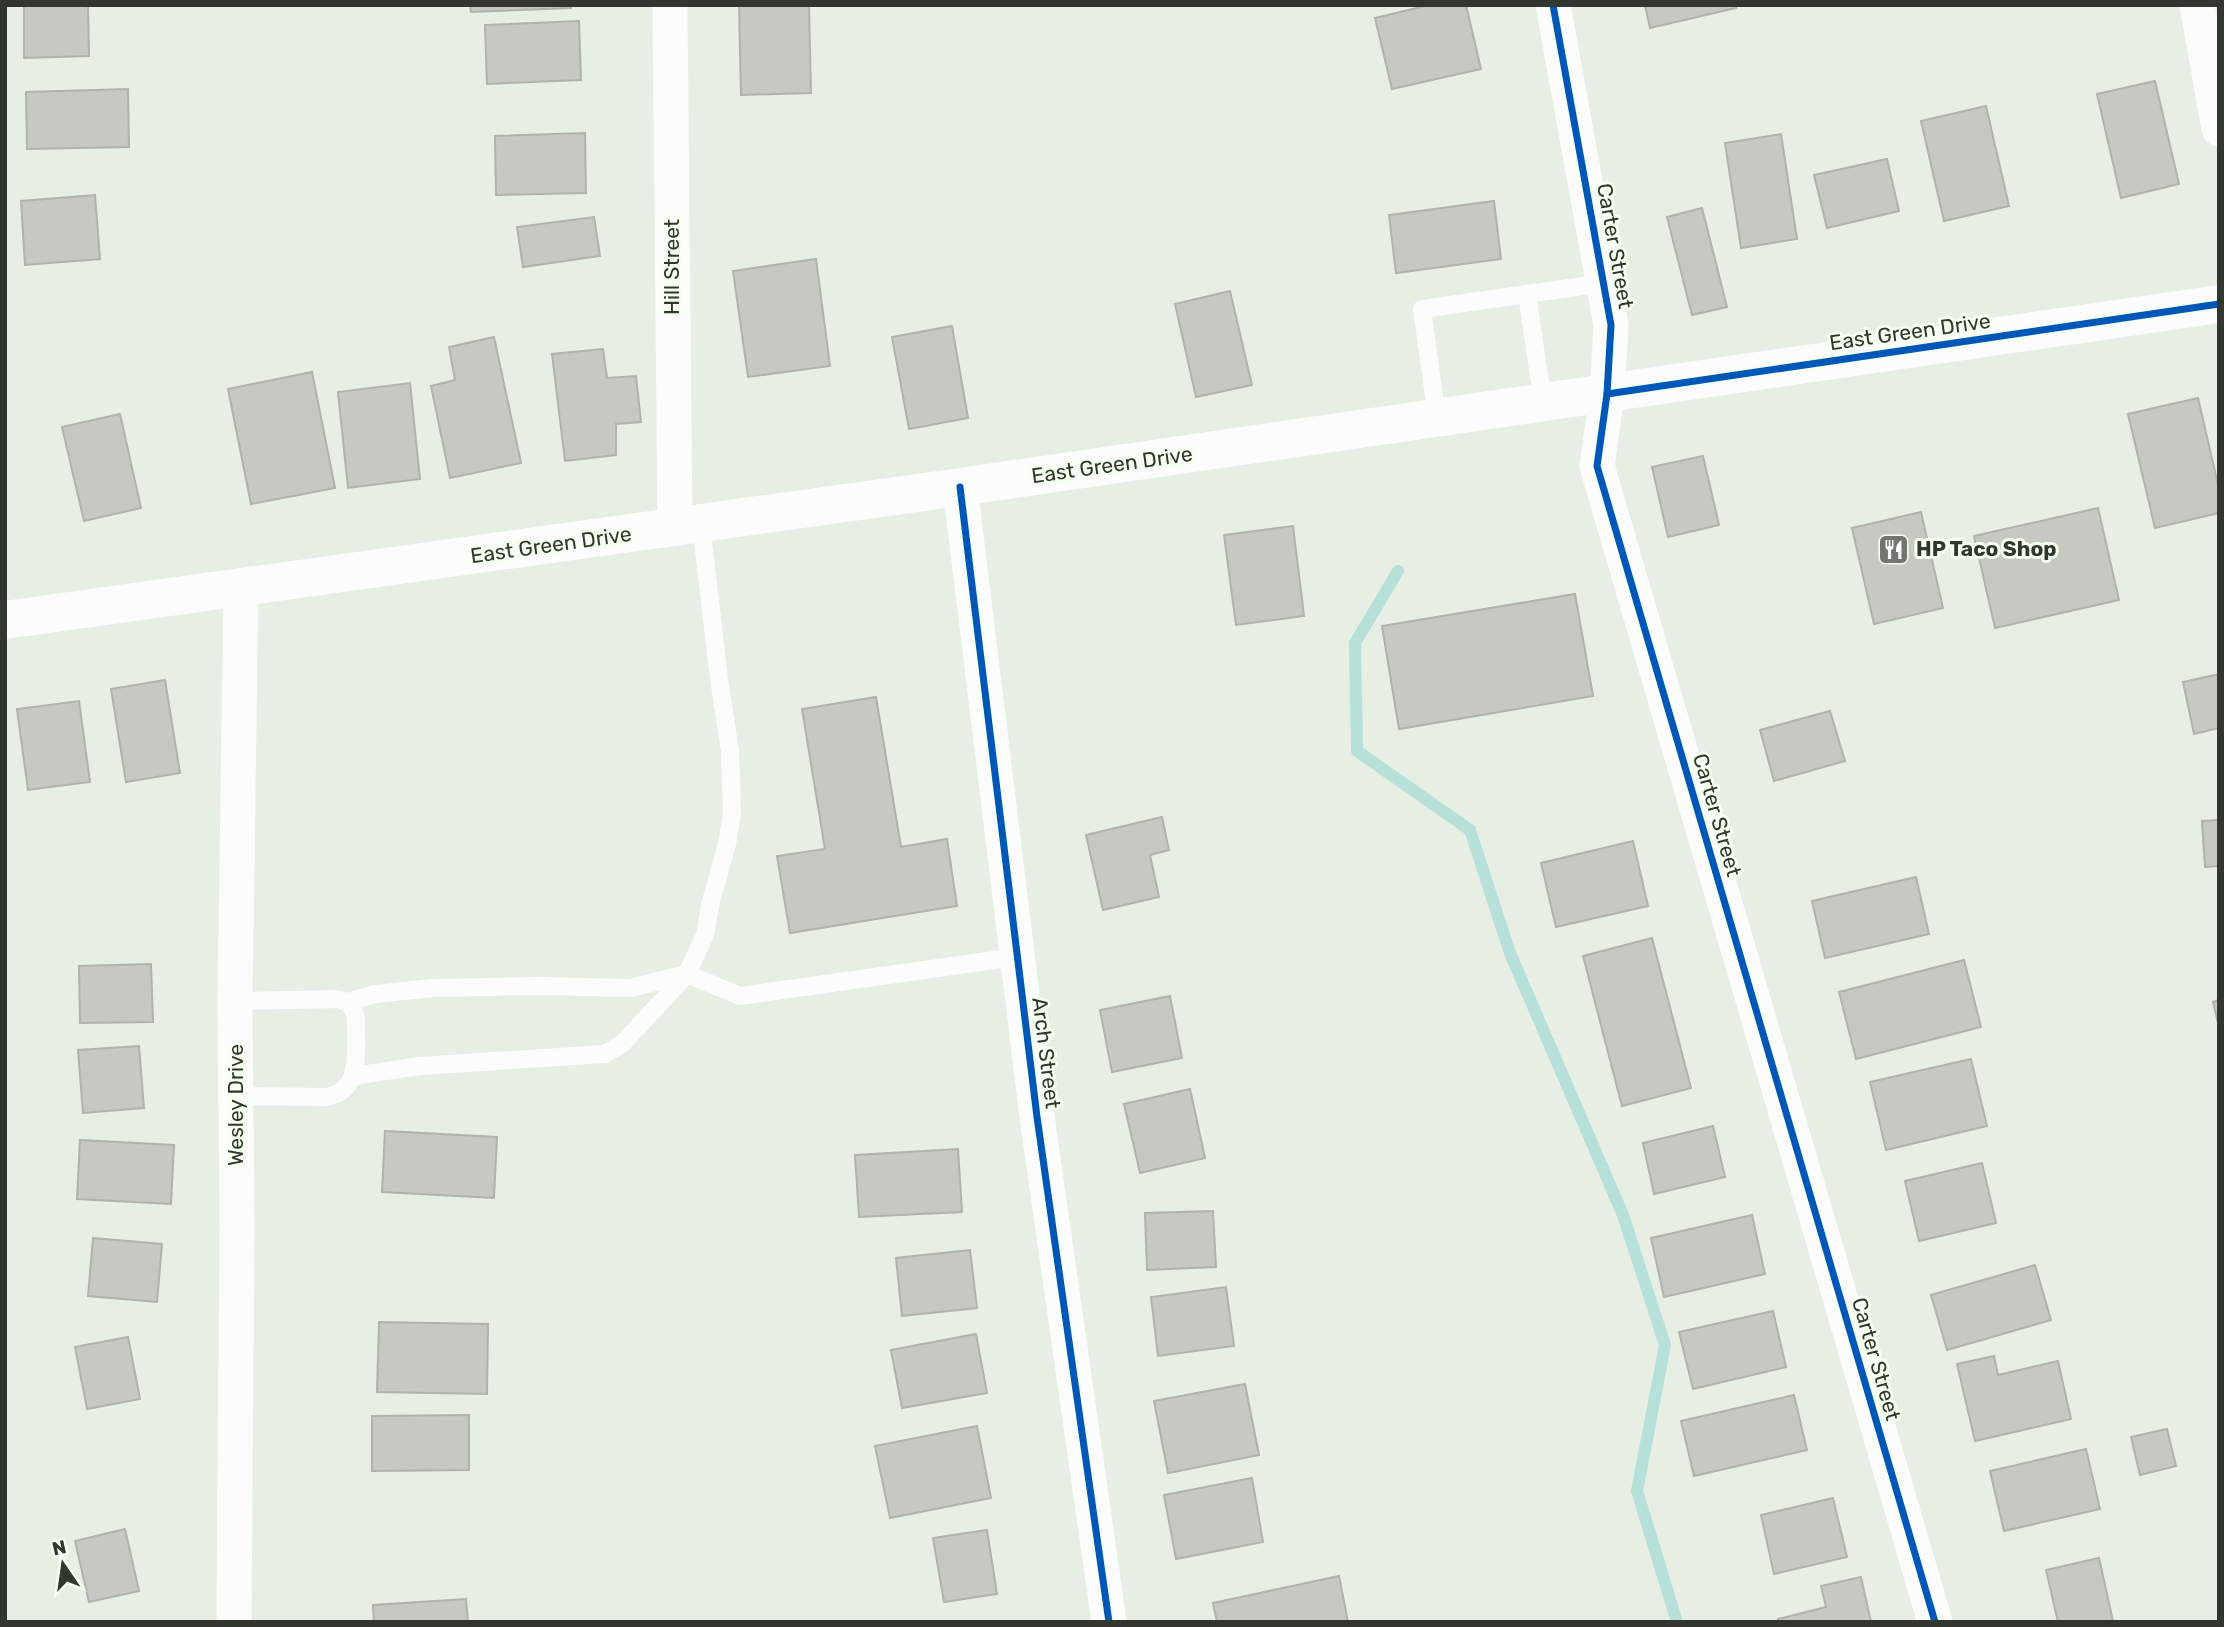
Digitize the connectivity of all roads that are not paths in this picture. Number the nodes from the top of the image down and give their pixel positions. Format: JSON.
{"nodes":[{"id":1,"x":670,"y":5,"type":"edge"},
{"id":2,"x":1553,"y":5,"type":"edge"},
{"id":3,"x":2197,"y":5,"type":"edge"},
{"id":4,"x":2219,"y":129,"type":"edge"},
{"id":5,"x":1604,"y":283,"type":"junction"},
{"id":6,"x":1527,"y":294,"type":"junction"},
{"id":7,"x":2219,"y":304,"type":"edge"},
{"id":8,"x":1607,"y":394,"type":"junction"},
{"id":9,"x":1543,"y":403,"type":"junction"},
{"id":10,"x":1437,"y":418,"type":"junction"},
{"id":11,"x":960,"y":488,"type":"junction"},
{"id":12,"x":688,"y":526,"type":"junction"},
{"id":13,"x":241,"y":587,"type":"junction"},
{"id":14,"x":5,"y":620,"type":"edge"},
{"id":15,"x":1016,"y":957,"type":"junction"},
{"id":16,"x":687,"y":974,"type":"junction"},
{"id":17,"x":235,"y":1001,"type":"junction"},
{"id":18,"x":348,"y":1002,"type":"junction"},
{"id":19,"x":354,"y":1076,"type":"junction"},
{"id":20,"x":236,"y":1096,"type":"junction"},
{"id":21,"x":234,"y":1622,"type":"edge"},
{"id":22,"x":1109,"y":1622,"type":"edge"},
{"id":23,"x":1935,"y":1622,"type":"edge"}],
"edges":[{"from":1,"to":12,"type":"street","name":"Hill Street"},
{"from":2,"to":5,"type":"street","name":"Carter Street"},
{"from":3,"to":4,"type":"street"},
{"from":5,"to":6,"type":"lane"},
{"from":5,"to":8,"type":"street","name":"Carter Street"},
{"from":6,"to":9,"type":"lane"},
{"from":6,"to":10,"type":"lane"},
{"from":7,"to":8,"type":"main road","name":"East Green Drive"},
{"from":8,"to":9,"type":"main road","name":"East Green Drive"},
{"from":8,"to":23,"type":"street","name":"Carter Street"},
{"from":9,"to":10,"type":"main road","name":"East Green Drive"},
{"from":10,"to":11,"type":"main road","name":"East Green Drive"},
{"from":11,"to":12,"type":"main road","name":"East Green Drive"},
{"from":11,"to":15,"type":"street","name":"Arch Street"},
{"from":12,"to":13,"type":"main road","name":"East Green Drive"},
{"from":12,"to":16,"type":"lane"},
{"from":13,"to":14,"type":"main road","name":"East Green Drive"},
{"from":13,"to":17,"type":"street","name":"Wesley Drive"},
{"from":15,"to":16,"type":"lane"},
{"from":15,"to":22,"type":"street","name":"Arch Street"},
{"from":16,"to":18,"type":"lane"},
{"from":16,"to":19,"type":"lane"},
{"from":17,"to":18,"type":"lane"},
{"from":17,"to":20,"type":"street","name":"Wesley Drive"},
{"from":18,"to":19,"type":"lane"},
{"from":19,"to":20,"type":"lane"},
{"from":20,"to":21,"type":"street","name":"Wesley Drive"}]}
